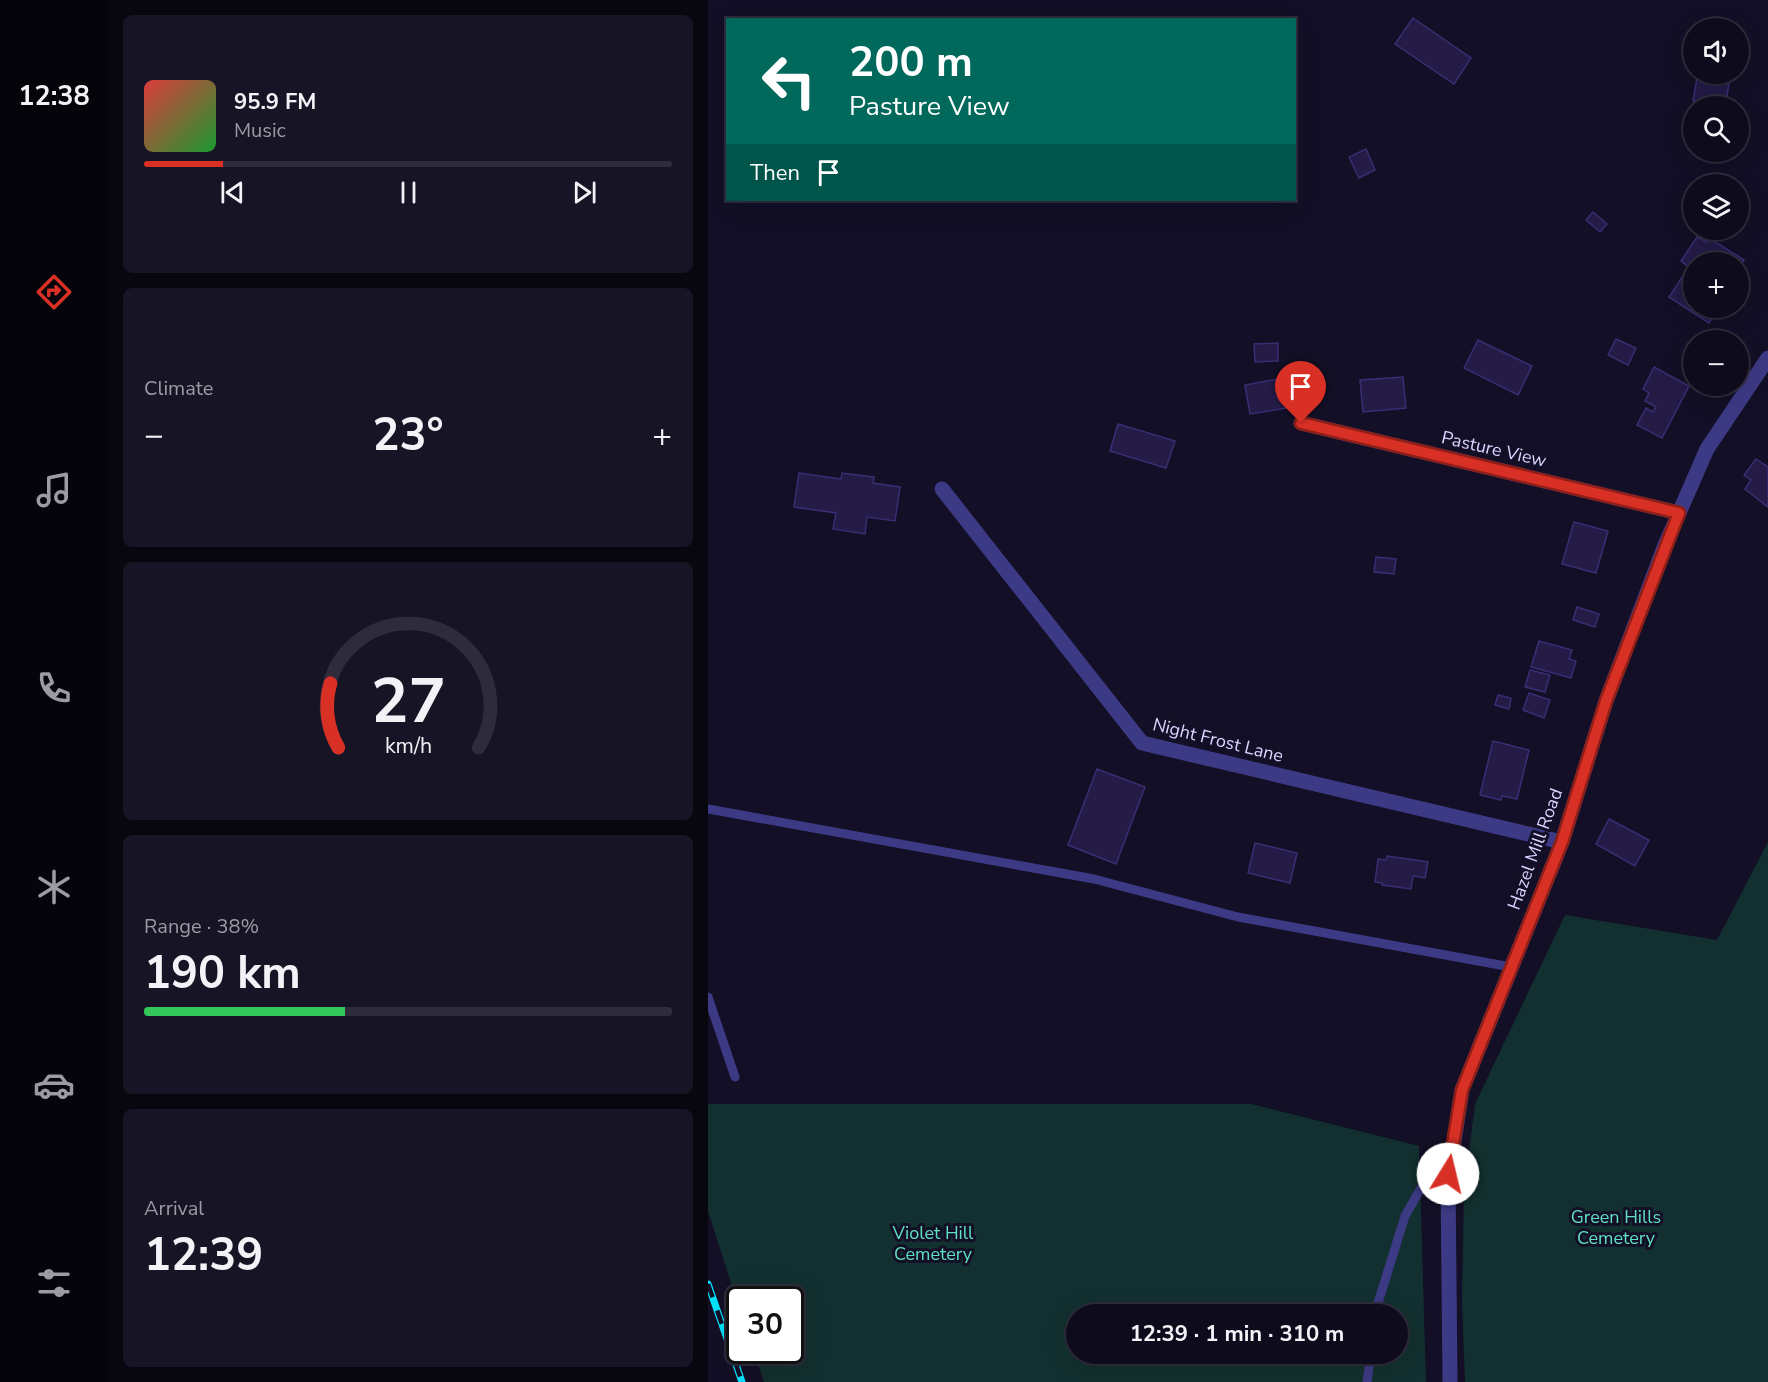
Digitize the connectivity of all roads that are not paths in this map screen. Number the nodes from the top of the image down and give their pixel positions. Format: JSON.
{"nodes":[{"id":1,"x":1768,"y":358,"type":"edge"},
{"id":2,"x":1301,"y":423,"type":"dead end"},
{"id":3,"x":942,"y":489,"type":"dead end"},
{"id":4,"x":1679,"y":513,"type":"junction"},
{"id":5,"x":708,"y":809,"type":"edge"},
{"id":6,"x":1562,"y":842,"type":"junction"},
{"id":7,"x":1511,"y":967,"type":"junction"},
{"id":8,"x":708,"y":997,"type":"edge"},
{"id":9,"x":735,"y":1077,"type":"dead end"},
{"id":10,"x":1448,"y":1180,"type":"junction"},
{"id":11,"x":1380,"y":1304,"type":"edge"},
{"id":12,"x":1369,"y":1364,"type":"edge"},
{"id":13,"x":1367,"y":1382,"type":"edge"},
{"id":14,"x":1450,"y":1382,"type":"edge"}],
"edges":[{"from":1,"to":4,"type":"street","name":"Hazel Mill Road"},
{"from":2,"to":4,"type":"street","name":"Pasture View"},
{"from":3,"to":6,"type":"street","name":"Night Frost Lane"},
{"from":4,"to":6,"type":"street","name":"Hazel Mill Road"},
{"from":5,"to":7,"type":"lane"},
{"from":6,"to":7,"type":"street","name":"Hazel Mill Road"},
{"from":7,"to":10,"type":"street","name":"Hazel Mill Road"},
{"from":8,"to":9,"type":"lane"},
{"from":10,"to":11,"type":"lane"},
{"from":10,"to":14,"type":"street","name":"Hazel Mill Road"},
{"from":12,"to":13,"type":"lane"}]}
